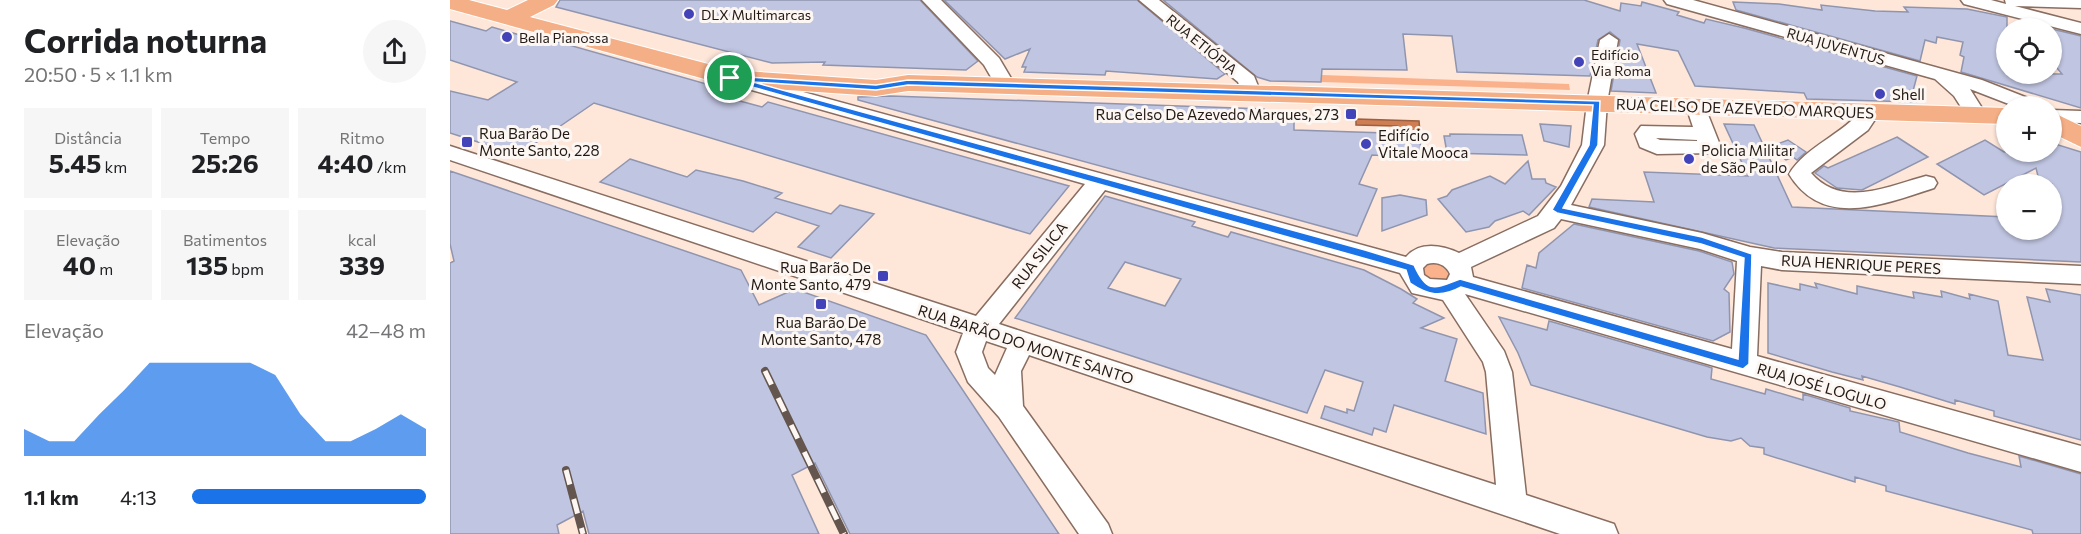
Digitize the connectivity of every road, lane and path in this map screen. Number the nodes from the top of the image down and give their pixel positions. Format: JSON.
{"nodes":[{"id":1,"x":931,"y":0,"type":"edge"},
{"id":2,"x":1148,"y":0,"type":"edge"},
{"id":3,"x":1673,"y":0,"type":"edge"},
{"id":4,"x":1716,"y":0,"type":"edge"},
{"id":5,"x":1970,"y":0,"type":"edge"},
{"id":6,"x":1978,"y":0,"type":"edge"},
{"id":7,"x":450,"y":2,"type":"edge"},
{"id":8,"x":2081,"y":3,"type":"edge"},
{"id":9,"x":516,"y":6,"type":"edge"},
{"id":10,"x":1733,"y":17,"type":"junction"},
{"id":11,"x":2081,"y":29,"type":"edge"},
{"id":12,"x":1609,"y":40,"type":"dead end"},
{"id":13,"x":1938,"y":75,"type":"junction"},
{"id":14,"x":730,"y":78,"type":"junction"},
{"id":15,"x":908,"y":83,"type":"junction"},
{"id":16,"x":1005,"y":85,"type":"junction"},
{"id":17,"x":1250,"y":91,"type":"junction"},
{"id":18,"x":1996,"y":102,"type":"edge"},
{"id":19,"x":1597,"y":103,"type":"junction"},
{"id":20,"x":1696,"y":106,"type":"junction"},
{"id":21,"x":1973,"y":108,"type":"junction"},
{"id":22,"x":1996,"y":110,"type":"edge"},
{"id":23,"x":1870,"y":112,"type":"junction"},
{"id":24,"x":1705,"y":134,"type":"dead end"},
{"id":25,"x":450,"y":153,"type":"edge"},
{"id":26,"x":1100,"y":181,"type":"junction"},
{"id":27,"x":1926,"y":183,"type":"dead end"},
{"id":28,"x":1557,"y":210,"type":"junction"},
{"id":29,"x":1749,"y":256,"type":"junction"},
{"id":30,"x":1411,"y":267,"type":"junction"},
{"id":31,"x":2081,"y":275,"type":"edge"},
{"id":32,"x":1455,"y":279,"type":"junction"},
{"id":33,"x":979,"y":329,"type":"junction"},
{"id":34,"x":1023,"y":343,"type":"junction"},
{"id":35,"x":1743,"y":364,"type":"junction"},
{"id":36,"x":1009,"y":410,"type":"junction"},
{"id":37,"x":2081,"y":459,"type":"edge"},
{"id":38,"x":1512,"y":503,"type":"junction"},
{"id":39,"x":1097,"y":534,"type":"edge"},
{"id":40,"x":1603,"y":534,"type":"edge"}],
"edges":[{"from":1,"to":16,"type":"street"},
{"from":2,"to":17,"type":"street","name":"RUA ETIÓPIA"},
{"from":3,"to":10,"type":"street","name":"RUA JUVENTUS"},
{"from":4,"to":10,"type":"street","name":"RUA JUVENTUS"},
{"from":5,"to":11,"type":"street"},
{"from":6,"to":8,"type":"street"},
{"from":7,"to":9,"type":"main road"},
{"from":9,"to":14,"type":"main road","name":"RUA CELSO DE AZEVEDO MARQUES"},
{"from":9,"to":15,"type":"main road","name":"RUA CELSO DE AZEVEDO MARQUES"},
{"from":10,"to":13,"type":"street","name":"RUA JUVENTUS"},
{"from":12,"to":19,"type":"street"},
{"from":13,"to":18,"type":"street","name":"RUA JUVENTUS"},
{"from":13,"to":21,"type":"street","name":"RUA JUVENTUS"},
{"from":14,"to":15,"type":"main road","name":"RUA CELSO DE AZEVEDO MARQUES"},
{"from":14,"to":26,"type":"street"},
{"from":15,"to":16,"type":"main road","name":"RUA CELSO DE AZEVEDO MARQUES"},
{"from":16,"to":17,"type":"main road","name":"RUA CELSO DE AZEVEDO MARQUES"},
{"from":17,"to":19,"type":"main road","name":"RUA CELSO DE AZEVEDO MARQUES"},
{"from":19,"to":20,"type":"main road","name":"RUA CELSO DE AZEVEDO MARQUES"},
{"from":19,"to":28,"type":"street"},
{"from":20,"to":23,"type":"main road","name":"RUA CELSO DE AZEVEDO MARQUES"},
{"from":20,"to":24,"type":"street"},
{"from":21,"to":22,"type":"main road","name":"RUA JUVENTUS"},
{"from":21,"to":23,"type":"main road","name":"RUA CELSO DE AZEVEDO MARQUES"},
{"from":23,"to":27,"type":"street"},
{"from":25,"to":33,"type":"street","name":"RUA BARÃO DO MONTE SANTO"},
{"from":26,"to":30,"type":"street"},
{"from":26,"to":33,"type":"street","name":"RUA SILICA"},
{"from":28,"to":29,"type":"street","name":"RUA HENRIQUE PERES"},
{"from":28,"to":32,"type":"street"},
{"from":29,"to":31,"type":"street","name":"RUA HENRIQUE PERES"},
{"from":29,"to":35,"type":"street"},
{"from":30,"to":32,"type":"street"},
{"from":30,"to":32,"type":"street"},
{"from":32,"to":35,"type":"street","name":"RUA JOSÉ LOGULO"},
{"from":32,"to":38,"type":"street"},
{"from":33,"to":34,"type":"street","name":"RUA BARÃO DO MONTE SANTO"},
{"from":33,"to":36,"type":"street"},
{"from":34,"to":36,"type":"street"},
{"from":34,"to":38,"type":"street","name":"RUA BARÃO DO MONTE SANTO"},
{"from":35,"to":37,"type":"street","name":"RUA JOSÉ LOGULO"},
{"from":36,"to":39,"type":"street"},
{"from":38,"to":40,"type":"street","name":"RUA BARÃO DO MONTE SANTO"}]}
